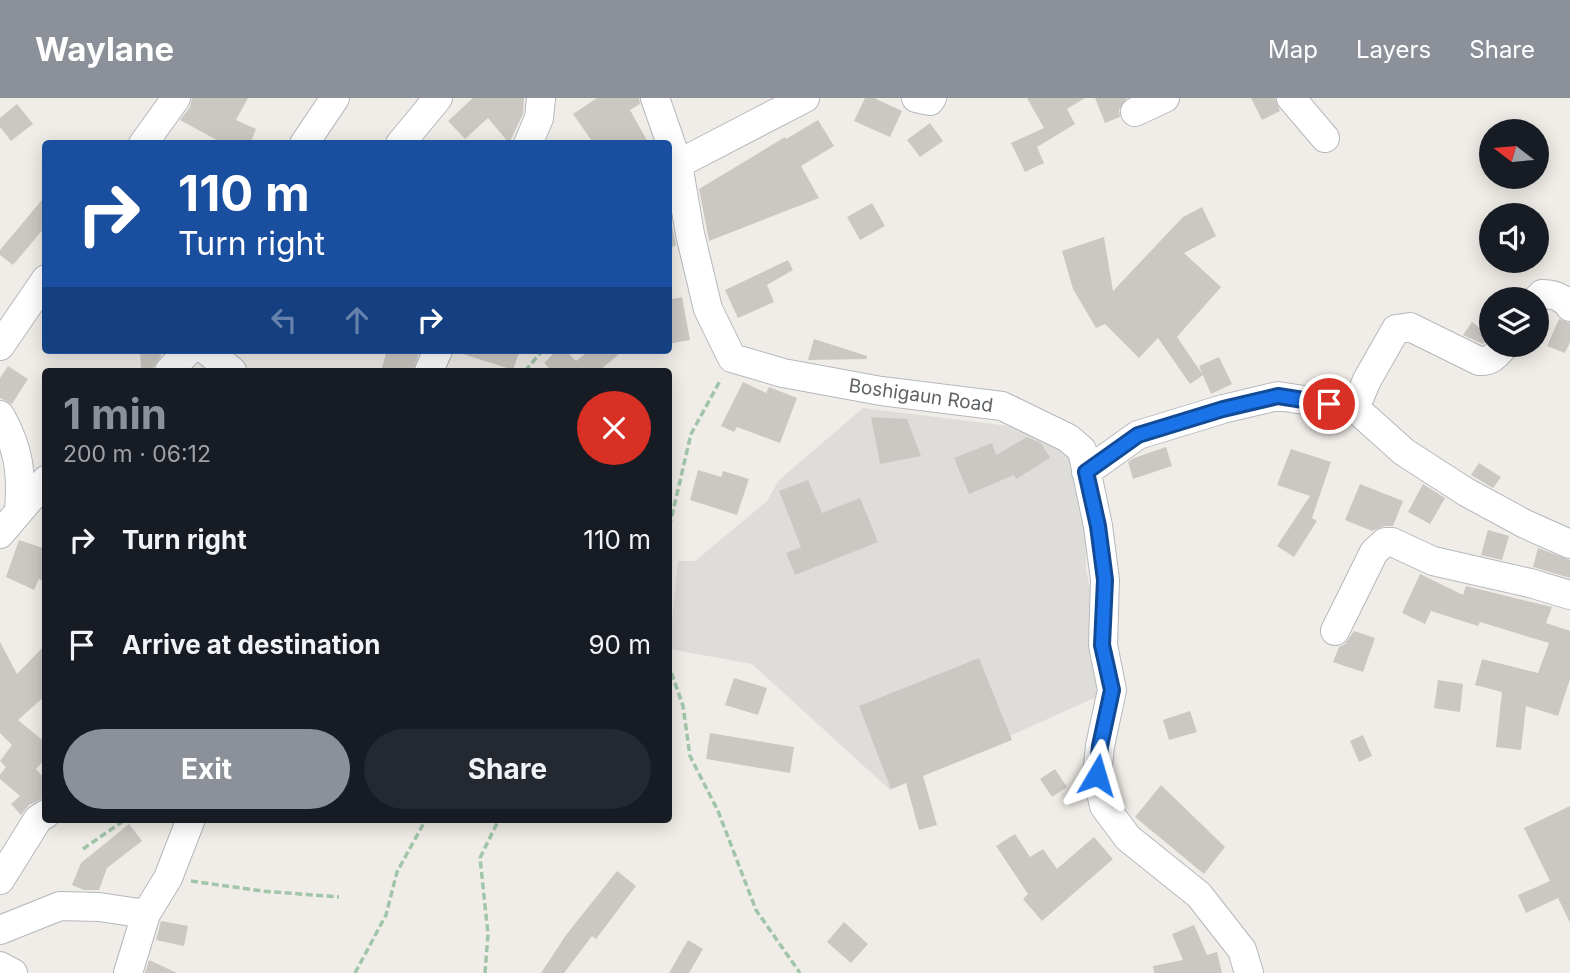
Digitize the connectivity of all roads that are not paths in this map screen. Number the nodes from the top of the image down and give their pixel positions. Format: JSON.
{"nodes":[{"id":1,"x":176,"y":98,"type":"edge"},
{"id":2,"x":335,"y":98,"type":"edge"},
{"id":3,"x":438,"y":98,"type":"edge"},
{"id":4,"x":541,"y":98,"type":"edge"},
{"id":5,"x":655,"y":98,"type":"edge"},
{"id":6,"x":804,"y":98,"type":"edge"},
{"id":7,"x":916,"y":98,"type":"edge"},
{"id":8,"x":932,"y":98,"type":"edge"},
{"id":9,"x":1165,"y":98,"type":"edge"},
{"id":10,"x":1291,"y":98,"type":"edge"},
{"id":11,"x":1135,"y":112,"type":"dead end"},
{"id":12,"x":1325,"y":138,"type":"dead end"},
{"id":13,"x":146,"y":140,"type":"edge"},
{"id":14,"x":307,"y":140,"type":"edge"},
{"id":15,"x":403,"y":140,"type":"edge"},
{"id":16,"x":530,"y":140,"type":"edge"},
{"id":17,"x":670,"y":140,"type":"edge"},
{"id":18,"x":672,"y":147,"type":"edge"},
{"id":19,"x":678,"y":164,"type":"junction"},
{"id":20,"x":42,"y":285,"type":"edge"},
{"id":21,"x":1549,"y":294,"type":"edge"},
{"id":22,"x":1570,"y":307,"type":"edge"},
{"id":23,"x":0,"y":346,"type":"edge"},
{"id":24,"x":185,"y":354,"type":"edge"},
{"id":25,"x":211,"y":354,"type":"edge"},
{"id":26,"x":1494,"y":357,"type":"edge"},
{"id":27,"x":172,"y":368,"type":"edge"},
{"id":28,"x":228,"y":368,"type":"edge"},
{"id":29,"x":1354,"y":408,"type":"junction"},
{"id":30,"x":0,"y":415,"type":"edge"},
{"id":31,"x":1086,"y":472,"type":"junction"},
{"id":32,"x":42,"y":485,"type":"edge"},
{"id":33,"x":19,"y":511,"type":"junction"},
{"id":34,"x":0,"y":534,"type":"edge"},
{"id":35,"x":1570,"y":544,"type":"edge"},
{"id":36,"x":1570,"y":595,"type":"edge"},
{"id":37,"x":1335,"y":631,"type":"dead end"},
{"id":38,"x":42,"y":816,"type":"edge"},
{"id":39,"x":189,"y":823,"type":"edge"},
{"id":40,"x":0,"y":880,"type":"edge"},
{"id":41,"x":146,"y":914,"type":"junction"},
{"id":42,"x":0,"y":930,"type":"edge"},
{"id":43,"x":0,"y":966,"type":"edge"},
{"id":44,"x":13,"y":973,"type":"edge"},
{"id":45,"x":128,"y":973,"type":"edge"},
{"id":46,"x":1249,"y":973,"type":"edge"}],
"edges":[{"from":1,"to":13,"type":"street"},
{"from":2,"to":14,"type":"street"},
{"from":3,"to":15,"type":"street"},
{"from":4,"to":16,"type":"street"},
{"from":5,"to":17,"type":"street"},
{"from":6,"to":19,"type":"street"},
{"from":7,"to":8,"type":"street"},
{"from":9,"to":11,"type":"street"},
{"from":10,"to":12,"type":"street"},
{"from":18,"to":19,"type":"street"},
{"from":19,"to":31,"type":"street","name":"Boshigaun Road"},
{"from":20,"to":23,"type":"street"},
{"from":21,"to":22,"type":"street"},
{"from":24,"to":27,"type":"street"},
{"from":25,"to":28,"type":"street"},
{"from":26,"to":29,"type":"street"},
{"from":29,"to":31,"type":"street"},
{"from":29,"to":35,"type":"street"},
{"from":30,"to":33,"type":"street"},
{"from":31,"to":46,"type":"street","name":"Boshigaun Road"},
{"from":32,"to":33,"type":"street"},
{"from":33,"to":34,"type":"street"},
{"from":36,"to":37,"type":"street"},
{"from":38,"to":40,"type":"street"},
{"from":39,"to":41,"type":"street"},
{"from":41,"to":42,"type":"street"},
{"from":41,"to":45,"type":"street"},
{"from":43,"to":44,"type":"street"}]}
